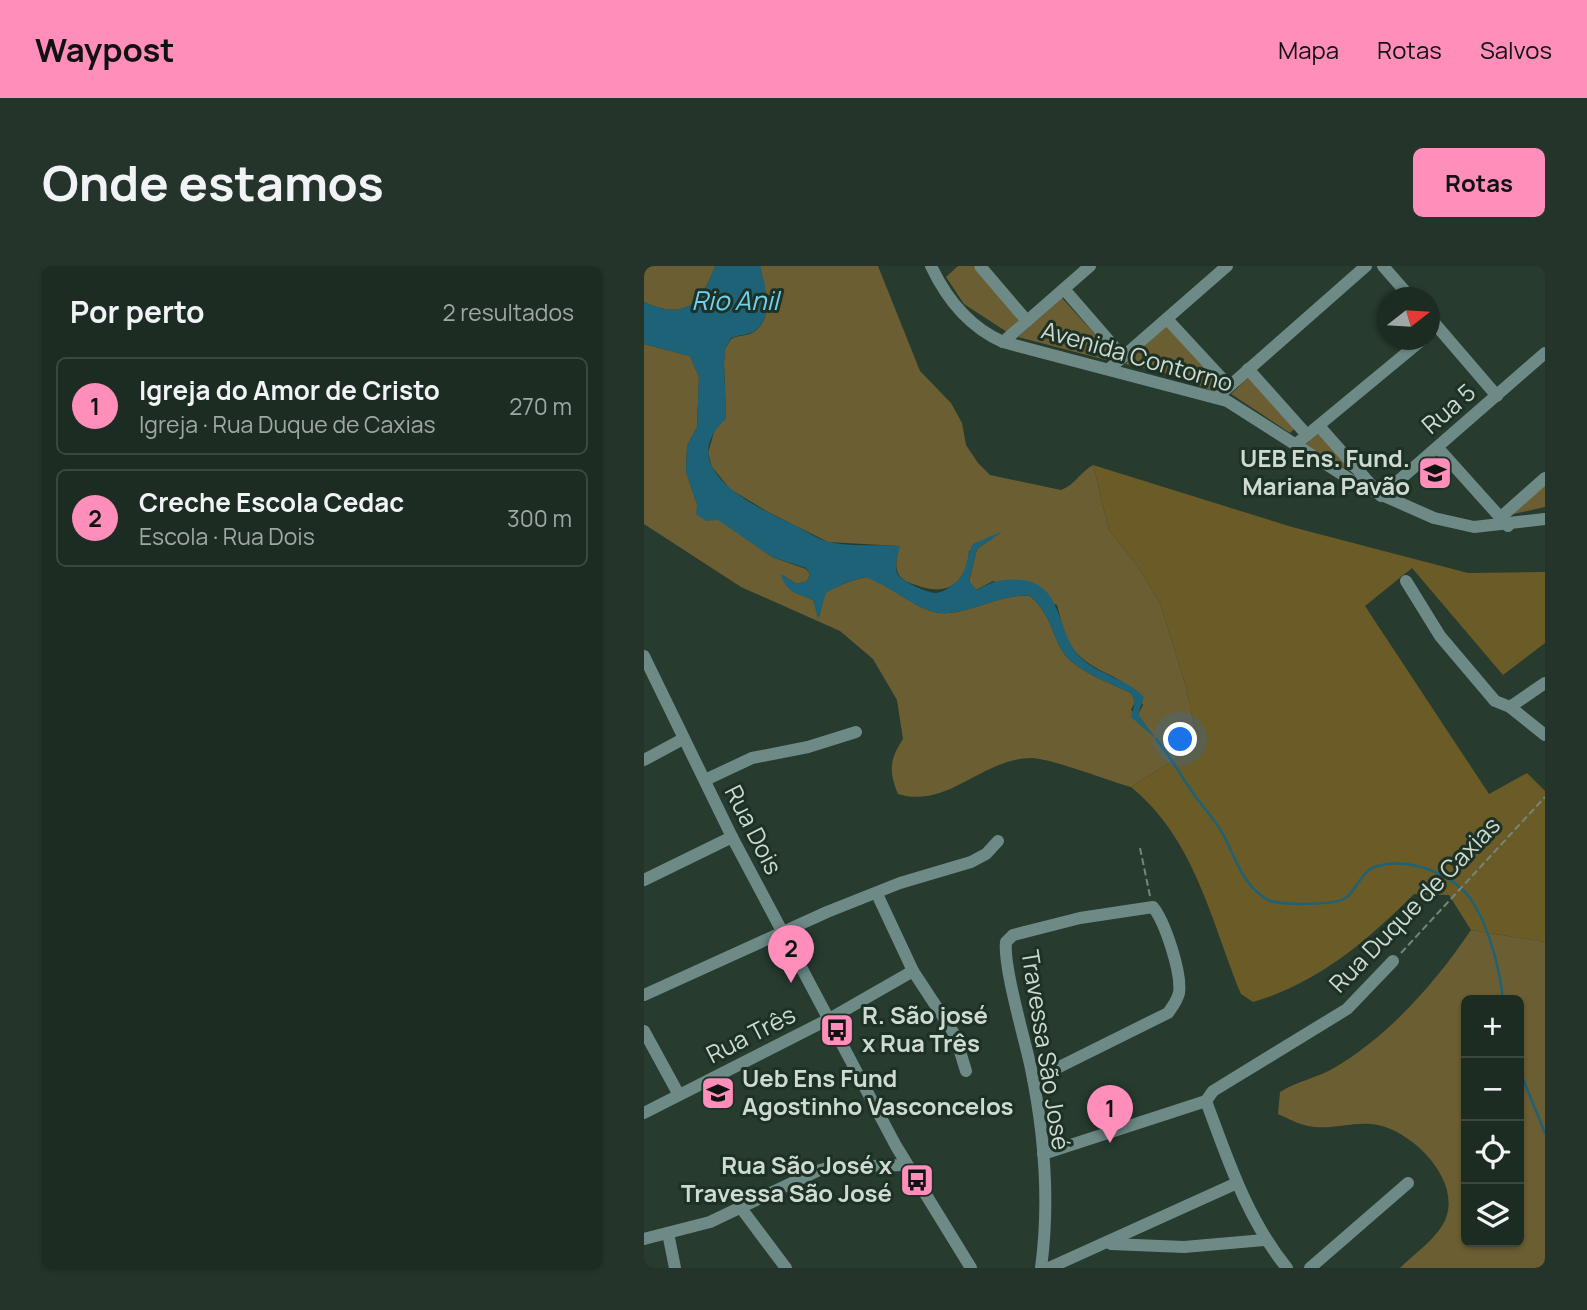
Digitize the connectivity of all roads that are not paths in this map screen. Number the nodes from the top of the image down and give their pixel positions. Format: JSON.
{"nodes":[{"id":1,"x":946,"y":266,"type":"edge"},
{"id":2,"x":980,"y":266,"type":"edge"},
{"id":3,"x":1090,"y":266,"type":"edge"},
{"id":4,"x":1227,"y":266,"type":"edge"},
{"id":5,"x":1366,"y":266,"type":"edge"},
{"id":6,"x":1383,"y":266,"type":"edge"},
{"id":7,"x":934,"y":271,"type":"edge"},
{"id":8,"x":1401,"y":287,"type":"edge"},
{"id":9,"x":1064,"y":289,"type":"junction"},
{"id":10,"x":1167,"y":319,"type":"junction"},
{"id":11,"x":1027,"y":321,"type":"junction"},
{"id":12,"x":1440,"y":335,"type":"edge"},
{"id":13,"x":1003,"y":342,"type":"junction"},
{"id":14,"x":1410,"y":350,"type":"edge"},
{"id":15,"x":1545,"y":353,"type":"edge"},
{"id":16,"x":1123,"y":357,"type":"junction"},
{"id":17,"x":1109,"y":369,"type":"junction"},
{"id":18,"x":1248,"y":369,"type":"junction"},
{"id":19,"x":1229,"y":386,"type":"junction"},
{"id":20,"x":1497,"y":396,"type":"junction"},
{"id":21,"x":1216,"y":398,"type":"junction"},
{"id":22,"x":1319,"y":426,"type":"junction"},
{"id":23,"x":1307,"y":435,"type":"junction"},
{"id":24,"x":1295,"y":445,"type":"junction"},
{"id":25,"x":1438,"y":448,"type":"junction"},
{"id":26,"x":1545,"y":478,"type":"edge"},
{"id":27,"x":1381,"y":496,"type":"junction"},
{"id":28,"x":1545,"y":519,"type":"edge"},
{"id":29,"x":1505,"y":522,"type":"junction"},
{"id":30,"x":1406,"y":581,"type":"dead end"},
{"id":31,"x":644,"y":656,"type":"edge"},
{"id":32,"x":1545,"y":683,"type":"edge"},
{"id":33,"x":1510,"y":707,"type":"junction"},
{"id":34,"x":856,"y":732,"type":"dead end"},
{"id":35,"x":1545,"y":735,"type":"edge"},
{"id":36,"x":683,"y":739,"type":"junction"},
{"id":37,"x":644,"y":760,"type":"edge"},
{"id":38,"x":705,"y":780,"type":"junction"},
{"id":39,"x":732,"y":837,"type":"junction"},
{"id":40,"x":998,"y":841,"type":"dead end"},
{"id":41,"x":644,"y":880,"type":"edge"},
{"id":42,"x":877,"y":894,"type":"junction"},
{"id":43,"x":782,"y":930,"type":"junction"},
{"id":44,"x":1393,"y":961,"type":"road end"},
{"id":45,"x":913,"y":971,"type":"junction"},
{"id":46,"x":644,"y":995,"type":"edge"},
{"id":47,"x":831,"y":1018,"type":"junction"},
{"id":48,"x":644,"y":1031,"type":"edge"},
{"id":49,"x":966,"y":1071,"type":"dead end"},
{"id":50,"x":1033,"y":1080,"type":"junction"},
{"id":51,"x":679,"y":1096,"type":"junction"},
{"id":52,"x":1206,"y":1101,"type":"junction"},
{"id":53,"x":644,"y":1113,"type":"edge"},
{"id":54,"x":1043,"y":1154,"type":"junction"},
{"id":55,"x":907,"y":1165,"type":"junction"},
{"id":56,"x":1237,"y":1183,"type":"junction"},
{"id":57,"x":1408,"y":1183,"type":"dead end"},
{"id":58,"x":741,"y":1208,"type":"junction"},
{"id":59,"x":668,"y":1233,"type":"junction"},
{"id":60,"x":644,"y":1238,"type":"edge"},
{"id":61,"x":1264,"y":1240,"type":"junction"},
{"id":62,"x":1107,"y":1244,"type":"junction"},
{"id":63,"x":675,"y":1268,"type":"edge"},
{"id":64,"x":786,"y":1268,"type":"edge"},
{"id":65,"x":971,"y":1268,"type":"edge"},
{"id":66,"x":1041,"y":1268,"type":"edge"},
{"id":67,"x":1049,"y":1268,"type":"edge"},
{"id":68,"x":1287,"y":1268,"type":"edge"},
{"id":69,"x":1310,"y":1268,"type":"edge"}],
"edges":[{"from":1,"to":7,"type":"street"},
{"from":2,"to":11,"type":"street"},
{"from":3,"to":9,"type":"street"},
{"from":4,"to":10,"type":"street"},
{"from":5,"to":18,"type":"street"},
{"from":6,"to":8,"type":"street"},
{"from":7,"to":13,"type":"street","name":"Avenida Contorno"},
{"from":9,"to":11,"type":"street"},
{"from":9,"to":16,"type":"street"},
{"from":10,"to":16,"type":"street"},
{"from":10,"to":19,"type":"street"},
{"from":11,"to":13,"type":"street"},
{"from":12,"to":20,"type":"street"},
{"from":13,"to":17,"type":"street","name":"Avenida Contorno"},
{"from":14,"to":22,"type":"street"},
{"from":15,"to":20,"type":"street","name":"Rua 5"},
{"from":16,"to":17,"type":"street"},
{"from":17,"to":21,"type":"street","name":"Avenida Contorno"},
{"from":18,"to":19,"type":"street"},
{"from":18,"to":23,"type":"street"},
{"from":19,"to":21,"type":"street"},
{"from":20,"to":25,"type":"street","name":"Rua 5"},
{"from":21,"to":24,"type":"street","name":"Avenida Contorno"},
{"from":22,"to":23,"type":"street"},
{"from":22,"to":27,"type":"street"},
{"from":23,"to":24,"type":"street"},
{"from":24,"to":27,"type":"street","name":"Avenida Contorno"},
{"from":25,"to":27,"type":"street","name":"Rua 5"},
{"from":25,"to":29,"type":"street"},
{"from":26,"to":29,"type":"street"},
{"from":27,"to":29,"type":"street","name":"Avenida Contorno"},
{"from":28,"to":29,"type":"street","name":"Avenida Contorno"},
{"from":30,"to":33,"type":"street"},
{"from":31,"to":36,"type":"street","name":"Rua Dois"},
{"from":32,"to":33,"type":"street"},
{"from":33,"to":35,"type":"street"},
{"from":34,"to":38,"type":"street"},
{"from":36,"to":37,"type":"street"},
{"from":36,"to":38,"type":"street","name":"Rua Dois"},
{"from":38,"to":39,"type":"street","name":"Rua Dois"},
{"from":39,"to":41,"type":"street"},
{"from":39,"to":43,"type":"street","name":"Rua Dois"},
{"from":40,"to":42,"type":"street"},
{"from":42,"to":43,"type":"street"},
{"from":42,"to":45,"type":"street"},
{"from":43,"to":46,"type":"street"},
{"from":43,"to":47,"type":"street","name":"Rua Dois"},
{"from":44,"to":52,"type":"street","name":"Rua Duque de Caxias"},
{"from":45,"to":47,"type":"street","name":"Rua Três"},
{"from":45,"to":49,"type":"street"},
{"from":47,"to":51,"type":"street","name":"Rua Três"},
{"from":47,"to":55,"type":"street","name":"Rua Dois"},
{"from":48,"to":51,"type":"street"},
{"from":50,"to":50,"type":"street","name":"Travessa São José"},
{"from":50,"to":54,"type":"street","name":"Travessa São José"},
{"from":51,"to":53,"type":"street","name":"Rua Três"},
{"from":52,"to":54,"type":"street","name":"Rua Duque de Caxias"},
{"from":52,"to":56,"type":"street"},
{"from":54,"to":66,"type":"street","name":"Travessa São José"},
{"from":55,"to":58,"type":"street"},
{"from":55,"to":65,"type":"street","name":"Rua Dois"},
{"from":56,"to":61,"type":"street"},
{"from":56,"to":62,"type":"street"},
{"from":57,"to":69,"type":"street"},
{"from":58,"to":59,"type":"street"},
{"from":58,"to":64,"type":"street"},
{"from":59,"to":60,"type":"street"},
{"from":59,"to":63,"type":"street"},
{"from":61,"to":62,"type":"street"},
{"from":61,"to":68,"type":"street"},
{"from":62,"to":67,"type":"street"}]}
